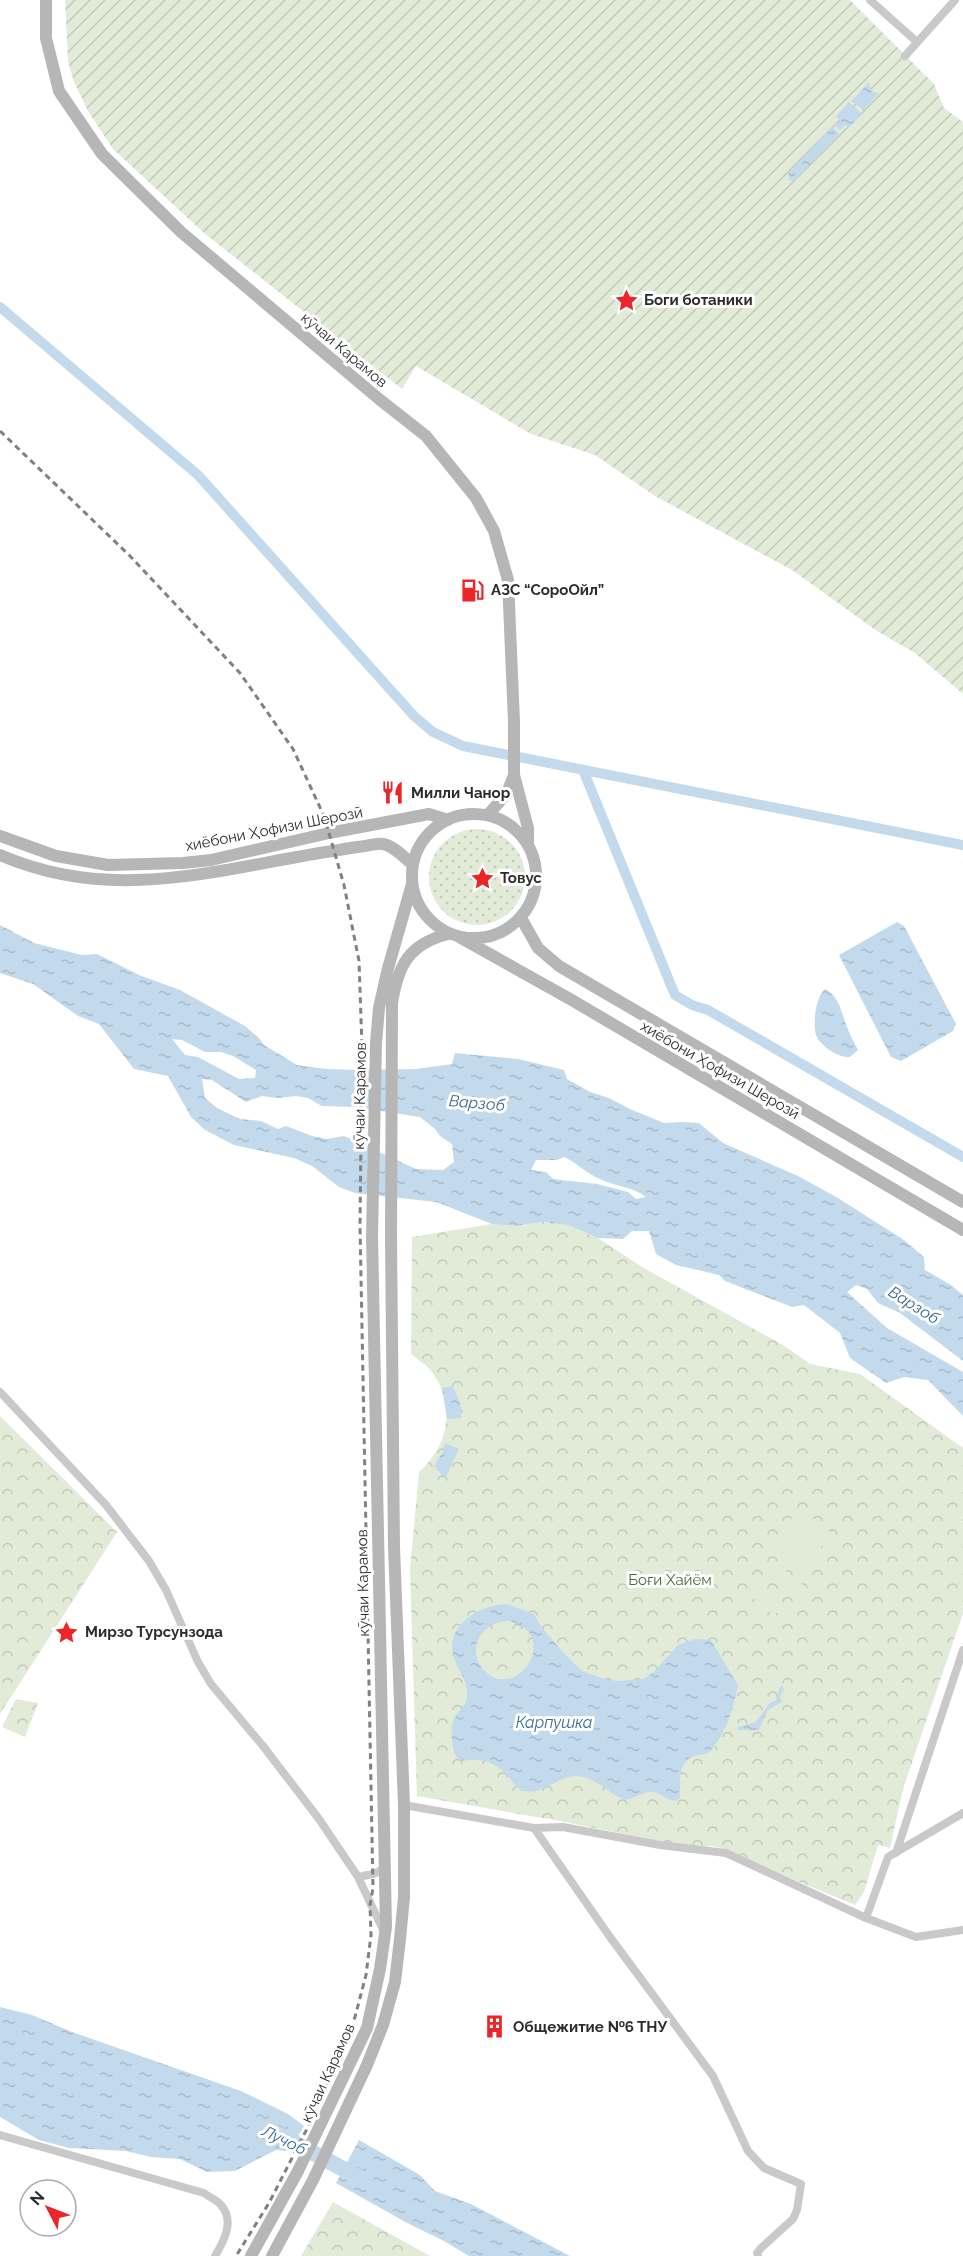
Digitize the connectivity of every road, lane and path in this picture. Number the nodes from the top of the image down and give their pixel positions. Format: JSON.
{"nodes":[{"id":1,"x":46,"y":0,"type":"edge"},
{"id":2,"x":870,"y":0,"type":"edge"},
{"id":3,"x":955,"y":0,"type":"edge"},
{"id":4,"x":917,"y":42,"type":"junction"},
{"id":5,"x":905,"y":56,"type":"dead end"},
{"id":6,"x":514,"y":775,"type":"junction"},
{"id":7,"x":488,"y":815,"type":"junction"},
{"id":8,"x":448,"y":820,"type":"junction"},
{"id":9,"x":0,"y":836,"type":"edge"},
{"id":10,"x":528,"y":844,"type":"junction"},
{"id":11,"x":0,"y":855,"type":"edge"},
{"id":12,"x":413,"y":865,"type":"junction"},
{"id":13,"x":412,"y":884,"type":"junction"},
{"id":14,"x":521,"y":918,"type":"junction"},
{"id":15,"x":448,"y":934,"type":"junction"},
{"id":16,"x":461,"y":938,"type":"junction"},
{"id":17,"x":963,"y":1202,"type":"edge"},
{"id":18,"x":963,"y":1230,"type":"edge"},
{"id":19,"x":0,"y":1392,"type":"edge"},
{"id":20,"x":963,"y":1650,"type":"edge"},
{"id":21,"x":381,"y":1709,"type":"junction"},
{"id":22,"x":399,"y":1709,"type":"junction"},
{"id":23,"x":404,"y":1805,"type":"junction"},
{"id":24,"x":963,"y":1813,"type":"edge"},
{"id":25,"x":534,"y":1828,"type":"junction"},
{"id":26,"x":896,"y":1853,"type":"junction"},
{"id":27,"x":386,"y":1868,"type":"junction"},
{"id":28,"x":358,"y":1876,"type":"junction"},
{"id":29,"x":866,"y":1918,"type":"junction"},
{"id":30,"x":963,"y":1930,"type":"edge"},
{"id":31,"x":385,"y":1935,"type":"junction"},
{"id":32,"x":0,"y":2136,"type":"edge"},
{"id":33,"x":215,"y":2256,"type":"edge"},
{"id":34,"x":251,"y":2256,"type":"edge"},
{"id":35,"x":272,"y":2256,"type":"edge"},
{"id":36,"x":758,"y":2256,"type":"edge"}],
"edges":[{"from":1,"to":6,"type":"main road","name":"кӯчаи Карамов"},
{"from":2,"to":4,"type":"street"},
{"from":3,"to":4,"type":"street"},
{"from":4,"to":5,"type":"street"},
{"from":6,"to":7,"type":"main road","name":"кӯчаи Карамов"},
{"from":6,"to":10,"type":"main road","name":"кӯчаи Карамов"},
{"from":7,"to":8,"type":"main road","name":"хиёбони Ҳофизи Шерозӣ"},
{"from":7,"to":10,"type":"main road"},
{"from":8,"to":9,"type":"main road","name":"хиёбони Ҳофизи Шерозӣ"},
{"from":8,"to":12,"type":"main road","name":"хиёбони Ҳофизи Шерозӣ"},
{"from":10,"to":14,"type":"main road"},
{"from":11,"to":12,"type":"main road","name":"хиёбони Ҳофизи Шерозӣ"},
{"from":12,"to":13,"type":"main road","name":"хиёбони Ҳофизи Шерозӣ"},
{"from":13,"to":15,"type":"main road","name":"хиёбони Ҳофизи Шерозӣ"},
{"from":13,"to":21,"type":"main road","name":"кӯчаи Карамов"},
{"from":14,"to":16,"type":"main road","name":"хиёбони Ҳофизи Шерозӣ"},
{"from":14,"to":17,"type":"main road","name":"хиёбони Ҳофизи Шерозӣ"},
{"from":15,"to":16,"type":"main road","name":"хиёбони Ҳофизи Шерозӣ"},
{"from":15,"to":22,"type":"main road","name":"кӯчаи Карамов"},
{"from":16,"to":18,"type":"main road","name":"хиёбони Ҳофизи Шерозӣ"},
{"from":19,"to":28,"type":"street"},
{"from":20,"to":26,"type":"street"},
{"from":21,"to":22,"type":"main road"},
{"from":21,"to":27,"type":"main road","name":"кӯчаи Карамов"},
{"from":22,"to":23,"type":"main road","name":"кӯчаи Карамов"},
{"from":23,"to":25,"type":"street"},
{"from":23,"to":35,"type":"main road","name":"кӯчаи Карамов"},
{"from":24,"to":26,"type":"street"},
{"from":25,"to":29,"type":"street"},
{"from":25,"to":36,"type":"street"},
{"from":26,"to":29,"type":"street"},
{"from":27,"to":28,"type":"street"},
{"from":27,"to":31,"type":"main road","name":"кӯчаи Карамов"},
{"from":28,"to":31,"type":"street"},
{"from":29,"to":30,"type":"street"},
{"from":31,"to":34,"type":"main road","name":"кӯчаи Карамов"},
{"from":32,"to":33,"type":"street"}]}
